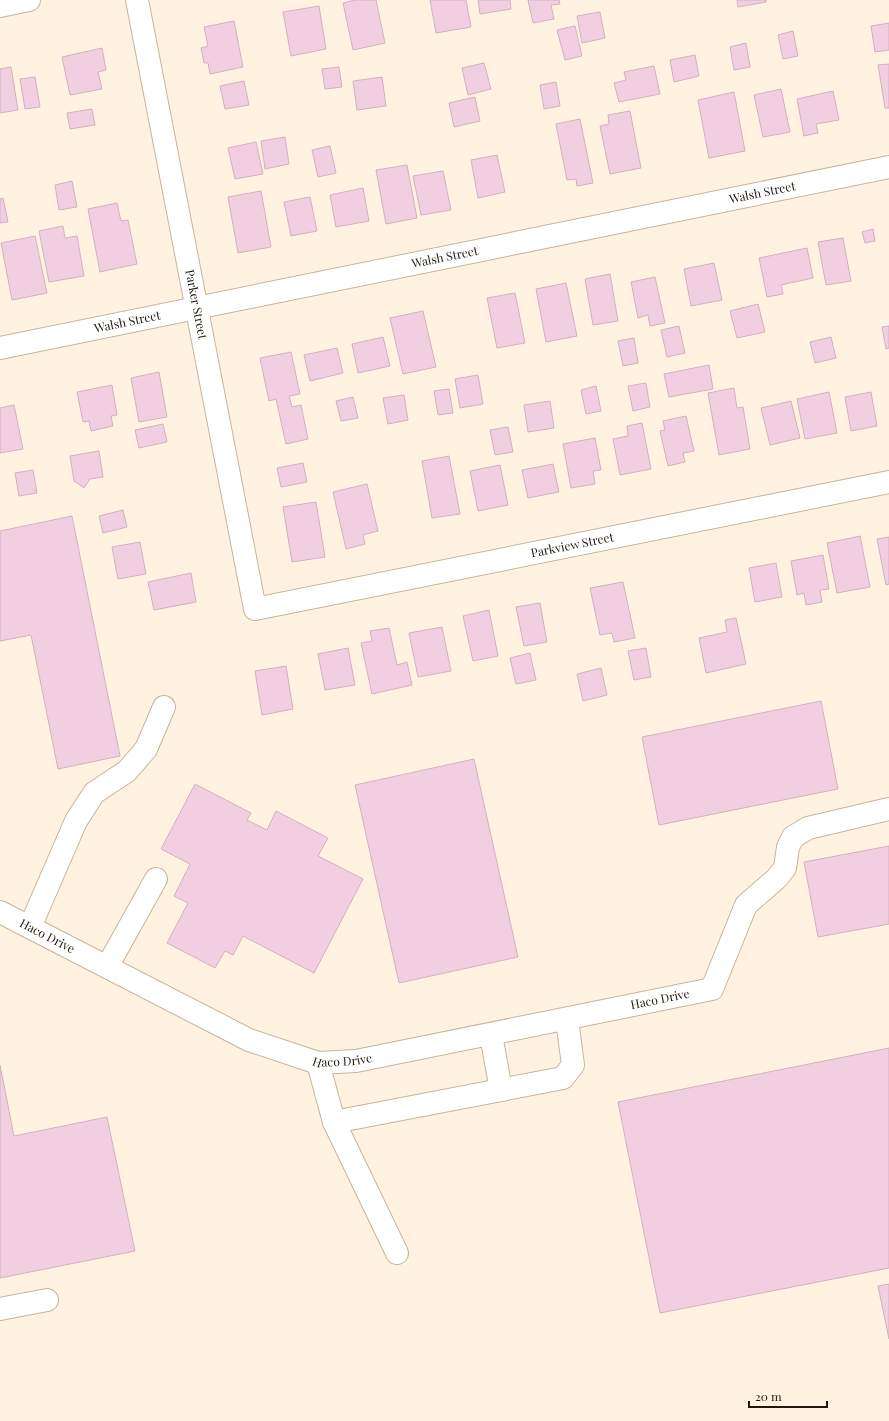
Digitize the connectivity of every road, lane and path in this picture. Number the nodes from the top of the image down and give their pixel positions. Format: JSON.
{"nodes":[{"id":1,"x":29,"y":0,"type":"edge"},
{"id":2,"x":137,"y":0,"type":"edge"},
{"id":3,"x":0,"y":6,"type":"edge"},
{"id":4,"x":889,"y":167,"type":"edge"},
{"id":5,"x":197,"y":308,"type":"junction"},
{"id":6,"x":0,"y":348,"type":"edge"},
{"id":7,"x":889,"y":482,"type":"edge"},
{"id":8,"x":255,"y":609,"type":"joint"},
{"id":9,"x":164,"y":707,"type":"dead end"},
{"id":10,"x":889,"y":809,"type":"edge"},
{"id":11,"x":156,"y":879,"type":"dead end"},
{"id":12,"x":0,"y":912,"type":"edge"},
{"id":13,"x":30,"y":927,"type":"junction"},
{"id":14,"x":107,"y":967,"type":"junction"},
{"id":15,"x":567,"y":1020,"type":"junction"},
{"id":16,"x":491,"y":1035,"type":"junction"},
{"id":17,"x":318,"y":1063,"type":"junction"},
{"id":18,"x":501,"y":1090,"type":"junction"},
{"id":19,"x":334,"y":1122,"type":"junction"},
{"id":20,"x":397,"y":1252,"type":"dead end"},
{"id":21,"x":46,"y":1300,"type":"dead end"},
{"id":22,"x":0,"y":1309,"type":"edge"}],
"edges":[{"from":1,"to":3,"type":"street"},
{"from":2,"to":5,"type":"street","name":"Parker Street"},
{"from":4,"to":5,"type":"street","name":"Walsh Street"},
{"from":5,"to":6,"type":"street","name":"Walsh Street"},
{"from":5,"to":8,"type":"street","name":"Parker Street"},
{"from":7,"to":8,"type":"street","name":"Parkview Street"},
{"from":9,"to":13,"type":"street"},
{"from":10,"to":15,"type":"street","name":"Haco Drive"},
{"from":11,"to":14,"type":"street"},
{"from":12,"to":13,"type":"street","name":"Haco Drive"},
{"from":13,"to":14,"type":"street","name":"Haco Drive"},
{"from":14,"to":17,"type":"street","name":"Haco Drive"},
{"from":15,"to":16,"type":"street","name":"Haco Drive"},
{"from":15,"to":18,"type":"street"},
{"from":16,"to":17,"type":"street","name":"Haco Drive"},
{"from":16,"to":18,"type":"street"},
{"from":17,"to":19,"type":"street"},
{"from":18,"to":19,"type":"street"},
{"from":19,"to":20,"type":"street"},
{"from":21,"to":22,"type":"street"}]}
